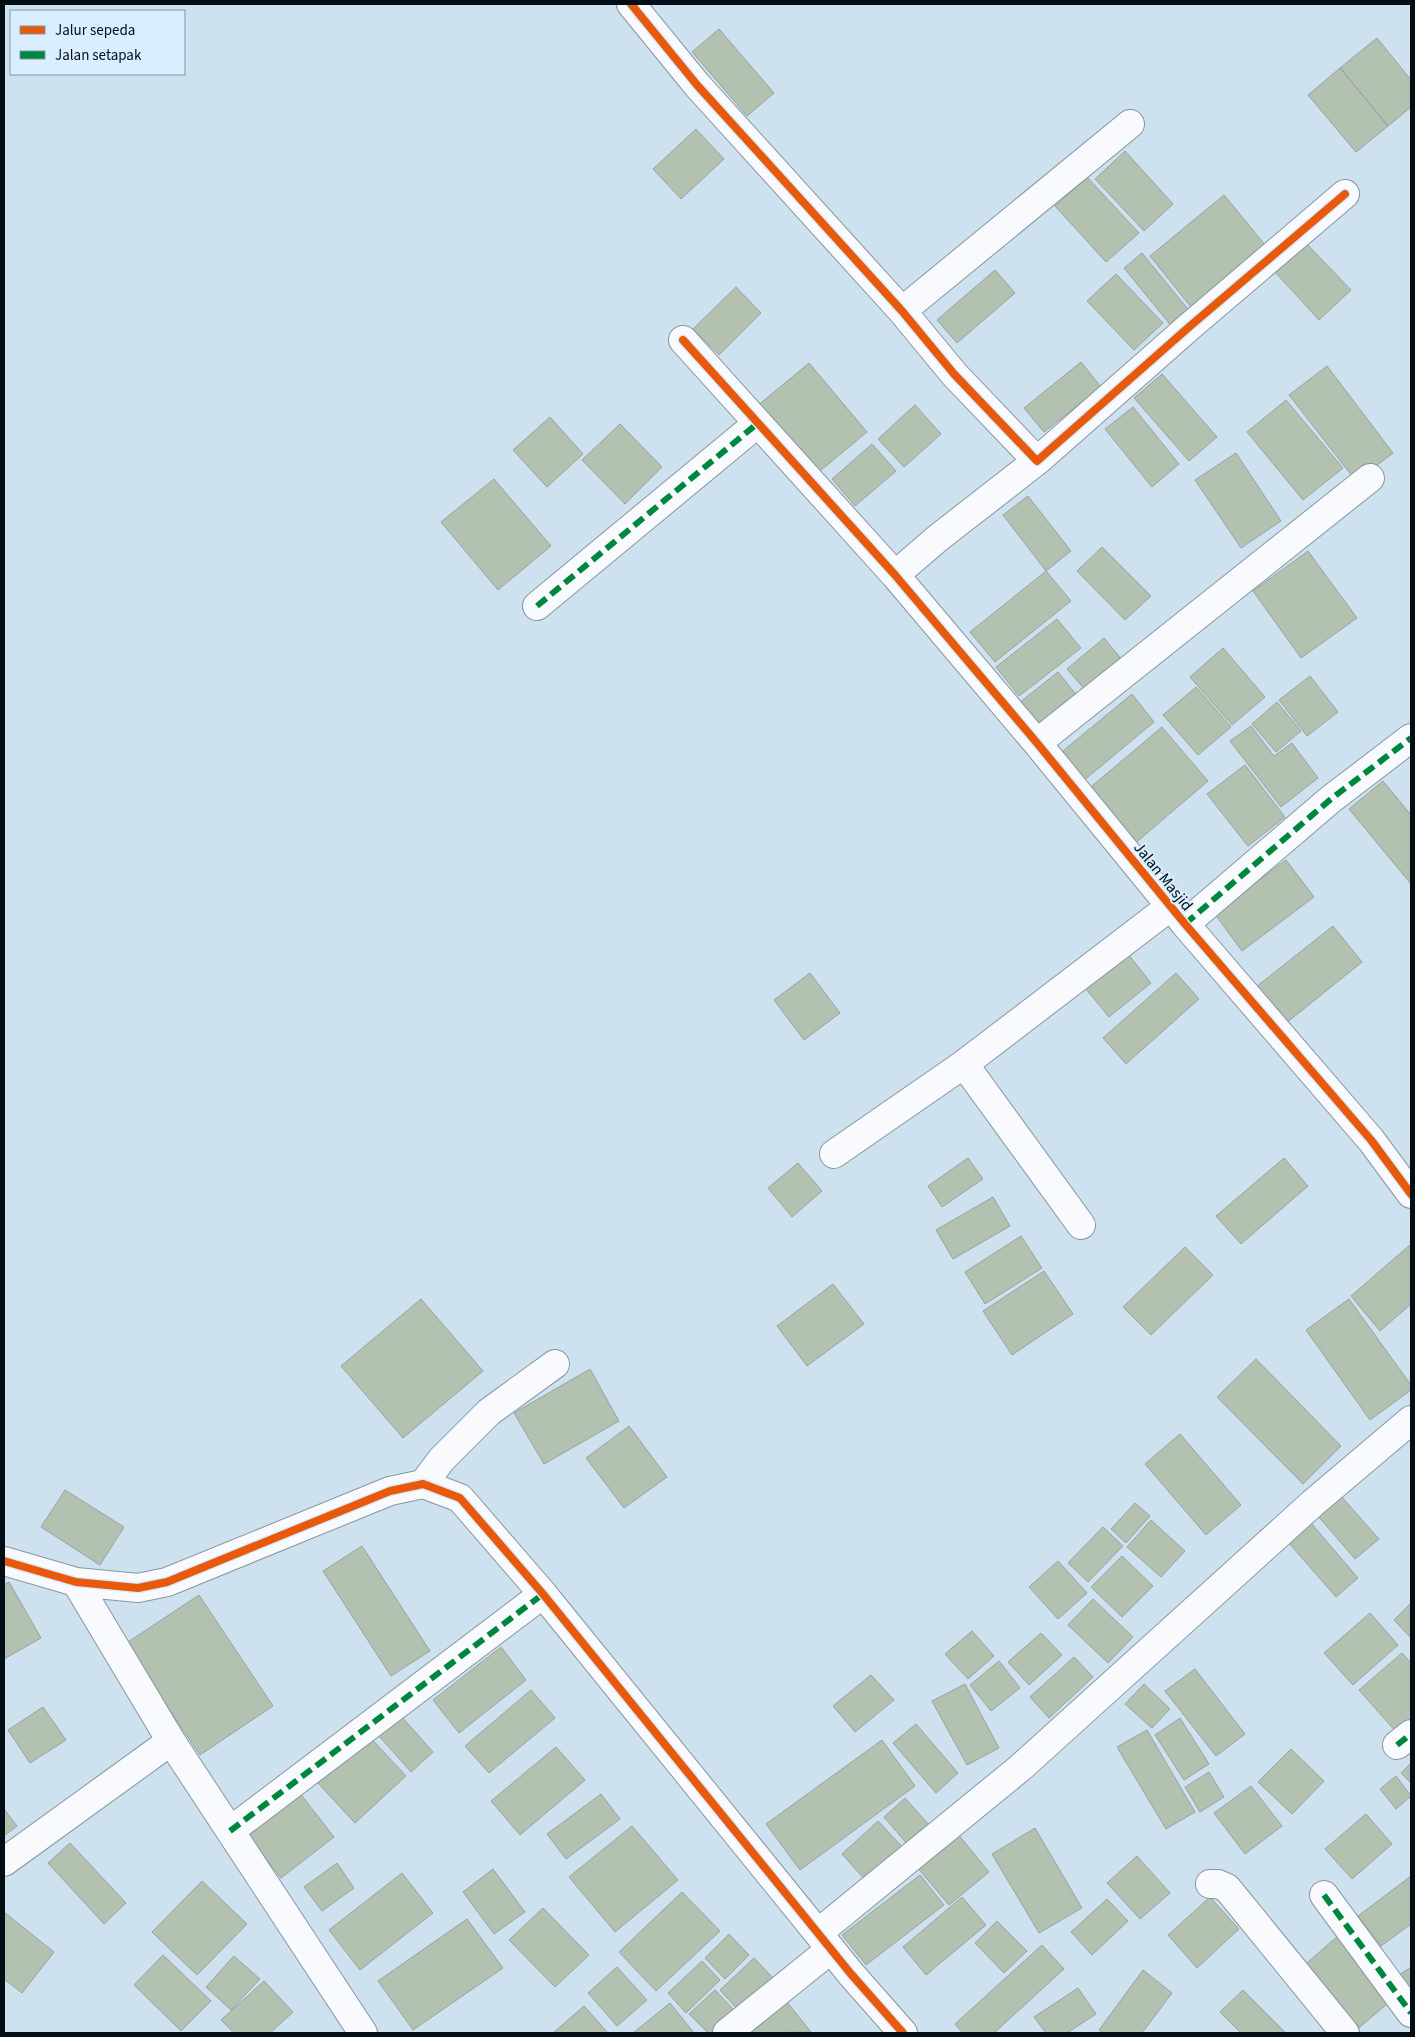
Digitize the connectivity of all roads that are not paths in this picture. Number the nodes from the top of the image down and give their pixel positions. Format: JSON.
{"nodes":[{"id":1,"x":631,"y":4,"type":"edge"},
{"id":2,"x":1130,"y":124,"type":"dead end"},
{"id":3,"x":1345,"y":194,"type":"dead end"},
{"id":4,"x":902,"y":311,"type":"junction"},
{"id":5,"x":683,"y":340,"type":"dead end"},
{"id":6,"x":758,"y":423,"type":"junction"},
{"id":7,"x":1037,"y":461,"type":"junction"},
{"id":8,"x":1370,"y":478,"type":"dead end"},
{"id":9,"x":895,"y":575,"type":"junction"},
{"id":10,"x":538,"y":606,"type":"dead end"},
{"id":11,"x":1411,"y":738,"type":"edge"},
{"id":12,"x":1037,"y":743,"type":"junction"},
{"id":13,"x":1178,"y":915,"type":"junction"},
{"id":14,"x":964,"y":1064,"type":"junction"},
{"id":15,"x":834,"y":1154,"type":"dead end"},
{"id":16,"x":1411,"y":1194,"type":"edge"},
{"id":17,"x":1081,"y":1225,"type":"dead end"},
{"id":18,"x":555,"y":1364,"type":"dead end"},
{"id":19,"x":1411,"y":1420,"type":"edge"},
{"id":20,"x":423,"y":1484,"type":"junction"},
{"id":21,"x":4,"y":1562,"type":"edge"},
{"id":22,"x":76,"y":1582,"type":"junction"},
{"id":23,"x":543,"y":1594,"type":"junction"},
{"id":24,"x":171,"y":1741,"type":"junction"},
{"id":25,"x":230,"y":1831,"type":"junction"},
{"id":26,"x":4,"y":1862,"type":"edge"},
{"id":27,"x":1210,"y":1884,"type":"dead end"},
{"id":28,"x":1324,"y":1895,"type":"dead end"},
{"id":29,"x":824,"y":1941,"type":"junction"},
{"id":30,"x":1411,"y":2013,"type":"edge"},
{"id":31,"x":363,"y":2033,"type":"edge"},
{"id":32,"x":727,"y":2033,"type":"edge"},
{"id":33,"x":903,"y":2033,"type":"edge"},
{"id":34,"x":1345,"y":2033,"type":"edge"}],
"edges":[{"from":1,"to":4,"type":"street"},
{"from":2,"to":4,"type":"street"},
{"from":3,"to":7,"type":"street"},
{"from":4,"to":7,"type":"street"},
{"from":5,"to":6,"type":"street","name":"Jalan Masjid"},
{"from":6,"to":9,"type":"street","name":"Jalan Masjid"},
{"from":6,"to":10,"type":"street"},
{"from":7,"to":9,"type":"street"},
{"from":8,"to":12,"type":"street"},
{"from":9,"to":12,"type":"street","name":"Jalan Masjid"},
{"from":11,"to":13,"type":"street"},
{"from":12,"to":13,"type":"street","name":"Jalan Masjid"},
{"from":13,"to":14,"type":"street"},
{"from":13,"to":16,"type":"street","name":"Jalan Masjid"},
{"from":14,"to":15,"type":"street"},
{"from":14,"to":17,"type":"street"},
{"from":18,"to":20,"type":"street"},
{"from":19,"to":29,"type":"street"},
{"from":20,"to":22,"type":"street"},
{"from":20,"to":23,"type":"street"},
{"from":21,"to":22,"type":"street"},
{"from":22,"to":24,"type":"street"},
{"from":23,"to":25,"type":"street"},
{"from":23,"to":29,"type":"street"},
{"from":24,"to":25,"type":"street"},
{"from":24,"to":26,"type":"street"},
{"from":25,"to":31,"type":"street"},
{"from":27,"to":34,"type":"street"},
{"from":28,"to":30,"type":"street"},
{"from":29,"to":32,"type":"street"},
{"from":29,"to":33,"type":"street"}]}
